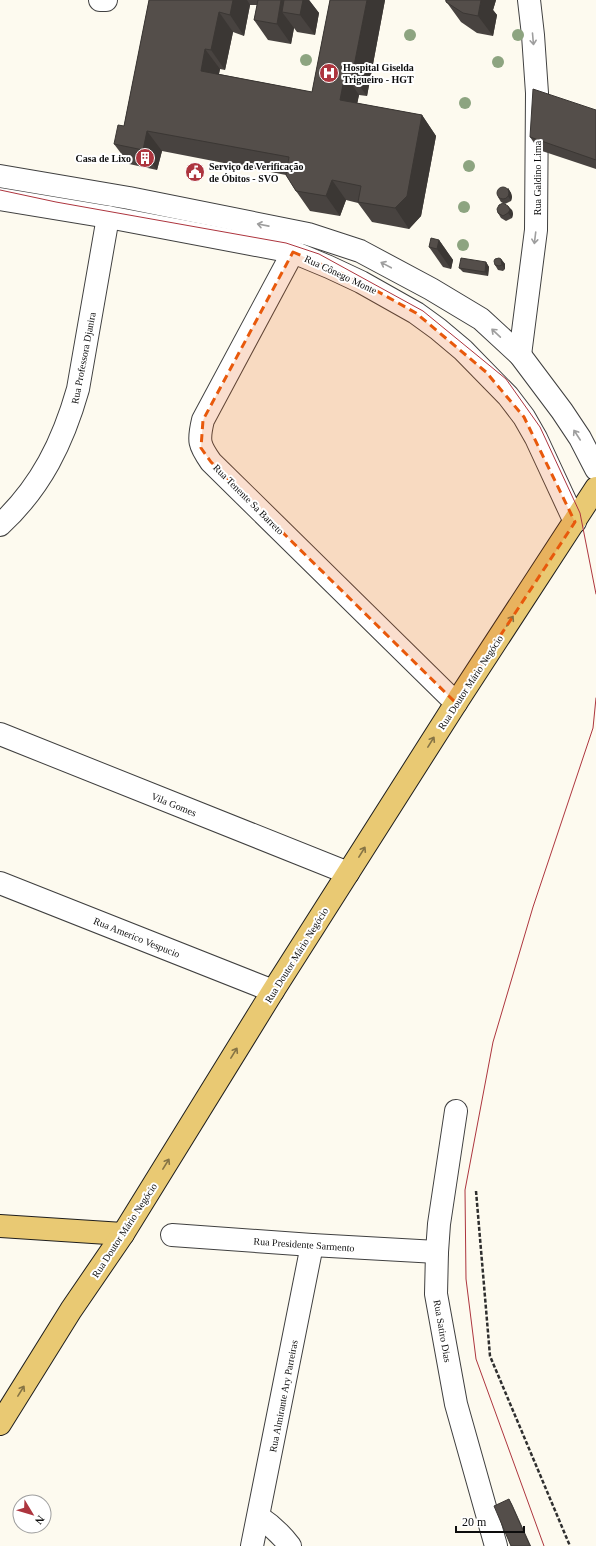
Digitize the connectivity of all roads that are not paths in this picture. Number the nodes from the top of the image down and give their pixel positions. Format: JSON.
{"nodes":[{"id":1,"x":100,"y":0,"type":"edge"},
{"id":2,"x":106,"y":0,"type":"edge"},
{"id":3,"x":529,"y":0,"type":"edge"},
{"id":4,"x":537,"y":93,"type":"junction"},
{"id":5,"x":559,"y":100,"type":"edge"},
{"id":6,"x":0,"y":176,"type":"edge"},
{"id":7,"x":0,"y":199,"type":"edge"},
{"id":8,"x":108,"y":217,"type":"junction"},
{"id":9,"x":292,"y":252,"type":"junction"},
{"id":10,"x":520,"y":356,"type":"junction"},
{"id":11,"x":596,"y":469,"type":"edge"},
{"id":12,"x":596,"y":488,"type":"edge"},
{"id":13,"x":575,"y":522,"type":"junction"},
{"id":14,"x":0,"y":525,"type":"edge"},
{"id":15,"x":456,"y":703,"type":"junction"},
{"id":16,"x":0,"y":734,"type":"edge"},
{"id":17,"x":348,"y":873,"type":"junction"},
{"id":18,"x":0,"y":883,"type":"edge"},
{"id":19,"x":273,"y":991,"type":"junction"},
{"id":20,"x":456,"y":1111,"type":"dead end"},
{"id":21,"x":0,"y":1226,"type":"edge"},
{"id":22,"x":123,"y":1234,"type":"junction"},
{"id":23,"x":172,"y":1235,"type":"dead end"},
{"id":24,"x":312,"y":1245,"type":"junction"},
{"id":25,"x":437,"y":1252,"type":"junction"},
{"id":26,"x":0,"y":1424,"type":"edge"},
{"id":27,"x":259,"y":1516,"type":"junction"},
{"id":28,"x":252,"y":1546,"type":"edge"},
{"id":29,"x":290,"y":1546,"type":"edge"},
{"id":30,"x":496,"y":1546,"type":"edge"}],
"edges":[{"from":1,"to":2,"type":"street"},
{"from":3,"to":4,"type":"street","name":"Rua Galdino Lima","one_way":true},
{"from":4,"to":5,"type":"street"},
{"from":4,"to":10,"type":"street","name":"Rua Galdino Lima","one_way":true},
{"from":10,"to":6,"type":"street","one_way":true},
{"from":7,"to":8,"type":"street","name":"Rua Cônego Monte"},
{"from":8,"to":9,"type":"street","name":"Rua Cônego Monte"},
{"from":8,"to":14,"type":"street","name":"Rua Professora Djanira"},
{"from":9,"to":13,"type":"street","name":"Rua Cônego Monte"},
{"from":9,"to":15,"type":"street","name":"Rua Tenente Sa Barreto"},
{"from":11,"to":10,"type":"street","one_way":true},
{"from":12,"to":13,"type":"main road","name":"Rua Doutor Mário Negócio"},
{"from":15,"to":13,"type":"main road","name":"Rua Doutor Mário Negócio","one_way":true},
{"from":17,"to":15,"type":"main road","name":"Rua Doutor Mário Negócio","one_way":true},
{"from":16,"to":17,"type":"street","name":"Vila Gomes"},
{"from":17,"to":19,"type":"main road","name":"Rua Doutor Mário Negócio"},
{"from":18,"to":19,"type":"street","name":"Rua Americo Vespucio"},
{"from":22,"to":19,"type":"main road","name":"Rua Doutor Mário Negócio","one_way":true},
{"from":20,"to":25,"type":"street","name":"Rua Satiro Dias"},
{"from":21,"to":22,"type":"main road"},
{"from":26,"to":22,"type":"main road","name":"Rua Doutor Mário Negócio","one_way":true},
{"from":23,"to":24,"type":"street","name":"Rua Presidente Sarmento"},
{"from":24,"to":25,"type":"street","name":"Rua Presidente Sarmento"},
{"from":24,"to":27,"type":"street","name":"Rua Almirante Ary Parreiras"},
{"from":25,"to":30,"type":"street","name":"Rua Satiro Dias"},
{"from":27,"to":28,"type":"street","name":"Rua Almirante Ary Parreiras"},
{"from":27,"to":29,"type":"street"}]}
